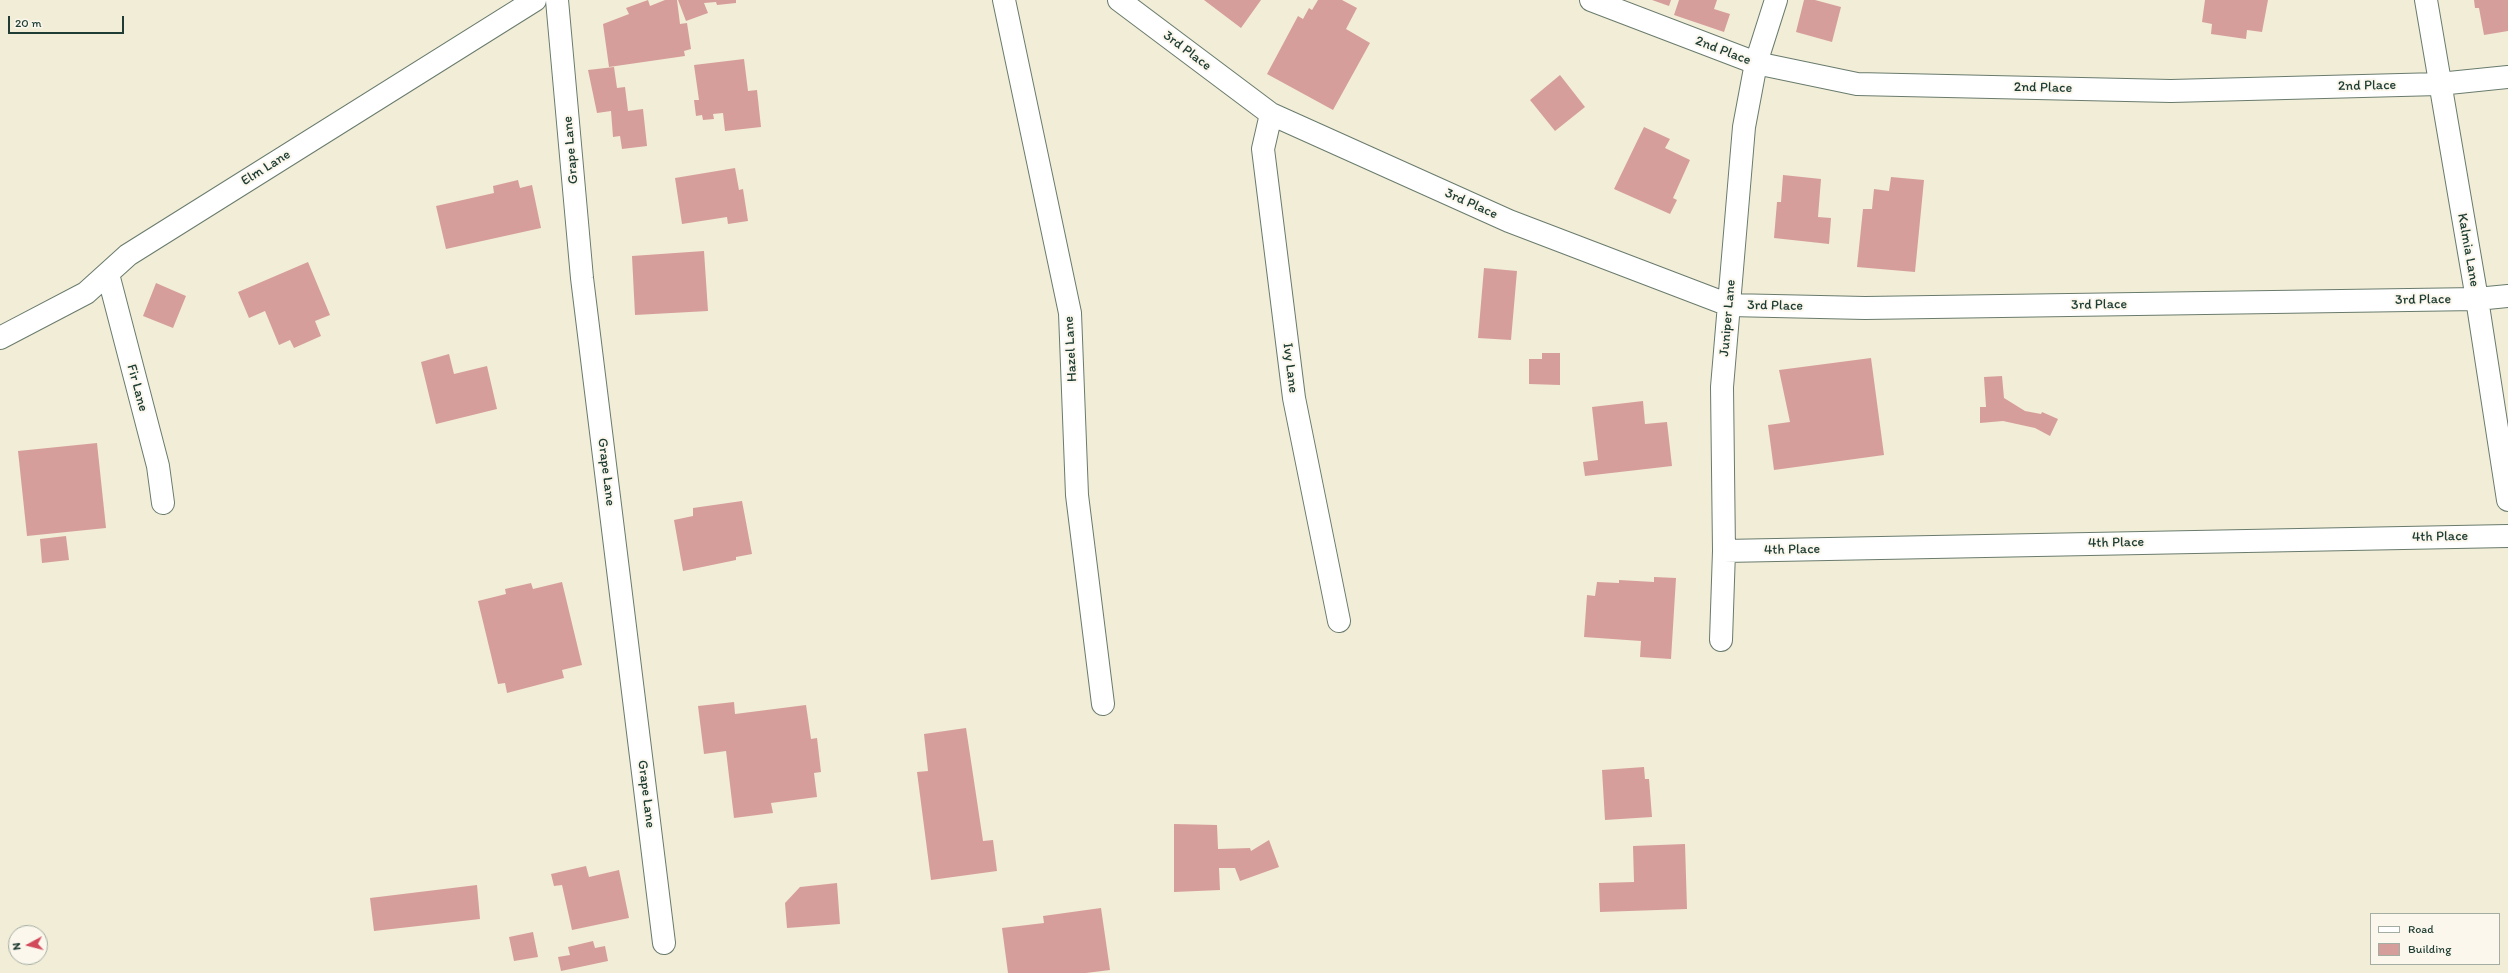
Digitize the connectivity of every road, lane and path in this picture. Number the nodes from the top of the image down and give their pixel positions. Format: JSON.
{"nodes":[{"id":1,"x":535,"y":0,"type":"edge"},
{"id":2,"x":557,"y":0,"type":"edge"},
{"id":3,"x":1004,"y":0,"type":"edge"},
{"id":4,"x":1119,"y":0,"type":"edge"},
{"id":5,"x":1591,"y":0,"type":"edge"},
{"id":6,"x":1776,"y":0,"type":"edge"},
{"id":7,"x":2426,"y":0,"type":"edge"},
{"id":8,"x":1756,"y":63,"type":"junction"},
{"id":9,"x":2508,"y":77,"type":"edge"},
{"id":10,"x":2440,"y":84,"type":"junction"},
{"id":11,"x":1271,"y":114,"type":"junction"},
{"id":12,"x":108,"y":274,"type":"junction"},
{"id":13,"x":2508,"y":296,"type":"edge"},
{"id":14,"x":2477,"y":299,"type":"junction"},
{"id":15,"x":1729,"y":305,"type":"junction"},
{"id":16,"x":0,"y":338,"type":"edge"},
{"id":17,"x":2508,"y":500,"type":"edge"},
{"id":18,"x":163,"y":503,"type":"dead end"},
{"id":19,"x":2508,"y":536,"type":"edge"},
{"id":20,"x":1724,"y":551,"type":"junction"},
{"id":21,"x":1339,"y":621,"type":"dead end"},
{"id":22,"x":1721,"y":640,"type":"dead end"},
{"id":23,"x":1103,"y":704,"type":"dead end"},
{"id":24,"x":664,"y":943,"type":"dead end"}],
"edges":[{"from":1,"to":12,"type":"street","name":"Elm Lane"},
{"from":2,"to":24,"type":"street","name":"Grape Lane"},
{"from":3,"to":23,"type":"street","name":"Hazel Lane"},
{"from":4,"to":11,"type":"street","name":"3rd Place"},
{"from":5,"to":8,"type":"street","name":"2nd Place"},
{"from":6,"to":8,"type":"street","name":"Juniper Lane"},
{"from":7,"to":10,"type":"street","name":"Kalmia Lane"},
{"from":8,"to":10,"type":"street","name":"2nd Place"},
{"from":8,"to":15,"type":"street","name":"Juniper Lane"},
{"from":9,"to":10,"type":"street","name":"2nd Place"},
{"from":10,"to":14,"type":"street","name":"Kalmia Lane"},
{"from":11,"to":15,"type":"street","name":"3rd Place"},
{"from":11,"to":21,"type":"street","name":"Ivy Lane"},
{"from":12,"to":16,"type":"street","name":"Elm Lane"},
{"from":12,"to":18,"type":"street","name":"Fir Lane"},
{"from":13,"to":14,"type":"street","name":"3rd Place"},
{"from":14,"to":15,"type":"street","name":"3rd Place"},
{"from":14,"to":17,"type":"street","name":"Kalmia Lane"},
{"from":15,"to":20,"type":"street","name":"Juniper Lane"},
{"from":19,"to":20,"type":"street","name":"4th Place"},
{"from":20,"to":22,"type":"street","name":"Juniper Lane"}]}
